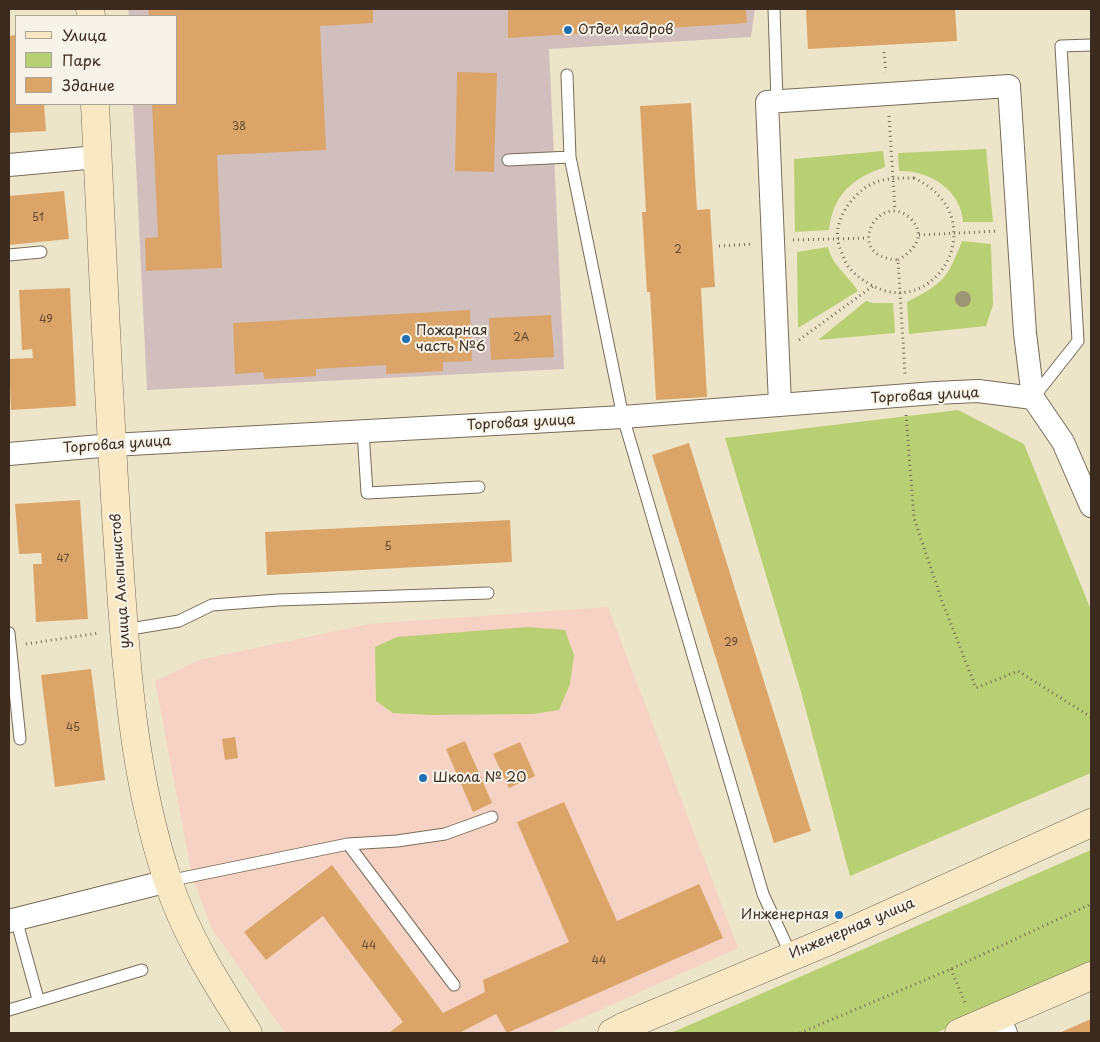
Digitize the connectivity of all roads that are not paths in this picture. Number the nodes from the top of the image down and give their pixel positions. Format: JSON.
{"nodes":[{"id":1,"x":774,"y":9,"type":"edge"},
{"id":2,"x":1091,"y":45,"type":"edge"},
{"id":3,"x":566,"y":76,"type":"dead end"},
{"id":4,"x":777,"y":101,"type":"junction"},
{"id":5,"x":95,"y":105,"type":"edge"},
{"id":6,"x":98,"y":157,"type":"junction"},
{"id":7,"x":570,"y":157,"type":"junction"},
{"id":8,"x":508,"y":160,"type":"dead end"},
{"id":9,"x":9,"y":165,"type":"edge"},
{"id":10,"x":41,"y":252,"type":"dead end"},
{"id":11,"x":9,"y":255,"type":"edge"},
{"id":12,"x":1034,"y":398,"type":"junction"},
{"id":13,"x":780,"y":404,"type":"junction"},
{"id":14,"x":622,"y":417,"type":"junction"},
{"id":15,"x":362,"y":431,"type":"junction"},
{"id":16,"x":112,"y":445,"type":"junction"},
{"id":17,"x":9,"y":454,"type":"edge"},
{"id":18,"x":479,"y":487,"type":"dead end"},
{"id":19,"x":1091,"y":506,"type":"edge"},
{"id":20,"x":488,"y":593,"type":"dead end"},
{"id":21,"x":124,"y":630,"type":"junction"},
{"id":22,"x":9,"y":633,"type":"edge"},
{"id":23,"x":20,"y":740,"type":"dead end"},
{"id":24,"x":492,"y":818,"type":"dead end"},
{"id":25,"x":1091,"y":823,"type":"edge"},
{"id":26,"x":348,"y":844,"type":"junction"},
{"id":27,"x":168,"y":881,"type":"junction"},
{"id":28,"x":13,"y":920,"type":"edge"},
{"id":29,"x":791,"y":955,"type":"junction"},
{"id":30,"x":142,"y":970,"type":"dead end"},
{"id":31,"x":1091,"y":976,"type":"edge"},
{"id":32,"x":454,"y":985,"type":"dead end"},
{"id":33,"x":38,"y":999,"type":"junction"},
{"id":34,"x":9,"y":1010,"type":"edge"},
{"id":35,"x":1002,"y":1024,"type":"edge"},
{"id":36,"x":248,"y":1033,"type":"edge"},
{"id":37,"x":612,"y":1033,"type":"edge"},
{"id":38,"x":960,"y":1033,"type":"edge"}],
"edges":[{"from":1,"to":4,"type":"lane"},
{"from":2,"to":12,"type":"lane"},
{"from":3,"to":7,"type":"lane"},
{"from":4,"to":12,"type":"street"},
{"from":4,"to":13,"type":"street"},
{"from":5,"to":6,"type":"main road","name":"улица Альпинистов"},
{"from":6,"to":9,"type":"street"},
{"from":6,"to":16,"type":"main road","name":"улица Альпинистов"},
{"from":7,"to":8,"type":"lane"},
{"from":7,"to":14,"type":"lane"},
{"from":10,"to":11,"type":"lane"},
{"from":12,"to":13,"type":"street","name":"Торговая улица"},
{"from":12,"to":19,"type":"street"},
{"from":13,"to":14,"type":"street","name":"Торговая улица"},
{"from":14,"to":15,"type":"street","name":"Торговая улица"},
{"from":14,"to":29,"type":"lane"},
{"from":15,"to":16,"type":"street","name":"Торговая улица"},
{"from":15,"to":18,"type":"lane"},
{"from":16,"to":17,"type":"street","name":"Торговая улица"},
{"from":16,"to":21,"type":"main road","name":"улица Альпинистов"},
{"from":20,"to":21,"type":"lane"},
{"from":21,"to":27,"type":"main road","name":"улица Альпинистов"},
{"from":22,"to":23,"type":"lane"},
{"from":24,"to":26,"type":"lane"},
{"from":25,"to":29,"type":"main road","name":"Инженерная улица"},
{"from":26,"to":27,"type":"lane"},
{"from":26,"to":32,"type":"lane"},
{"from":27,"to":28,"type":"street"},
{"from":27,"to":36,"type":"main road","name":"улица Альпинистов"},
{"from":28,"to":33,"type":"lane"},
{"from":29,"to":37,"type":"main road","name":"Инженерная улица"},
{"from":30,"to":33,"type":"lane"},
{"from":31,"to":35,"type":"main road"},
{"from":33,"to":34,"type":"lane"},
{"from":35,"to":38,"type":"main road"}]}
